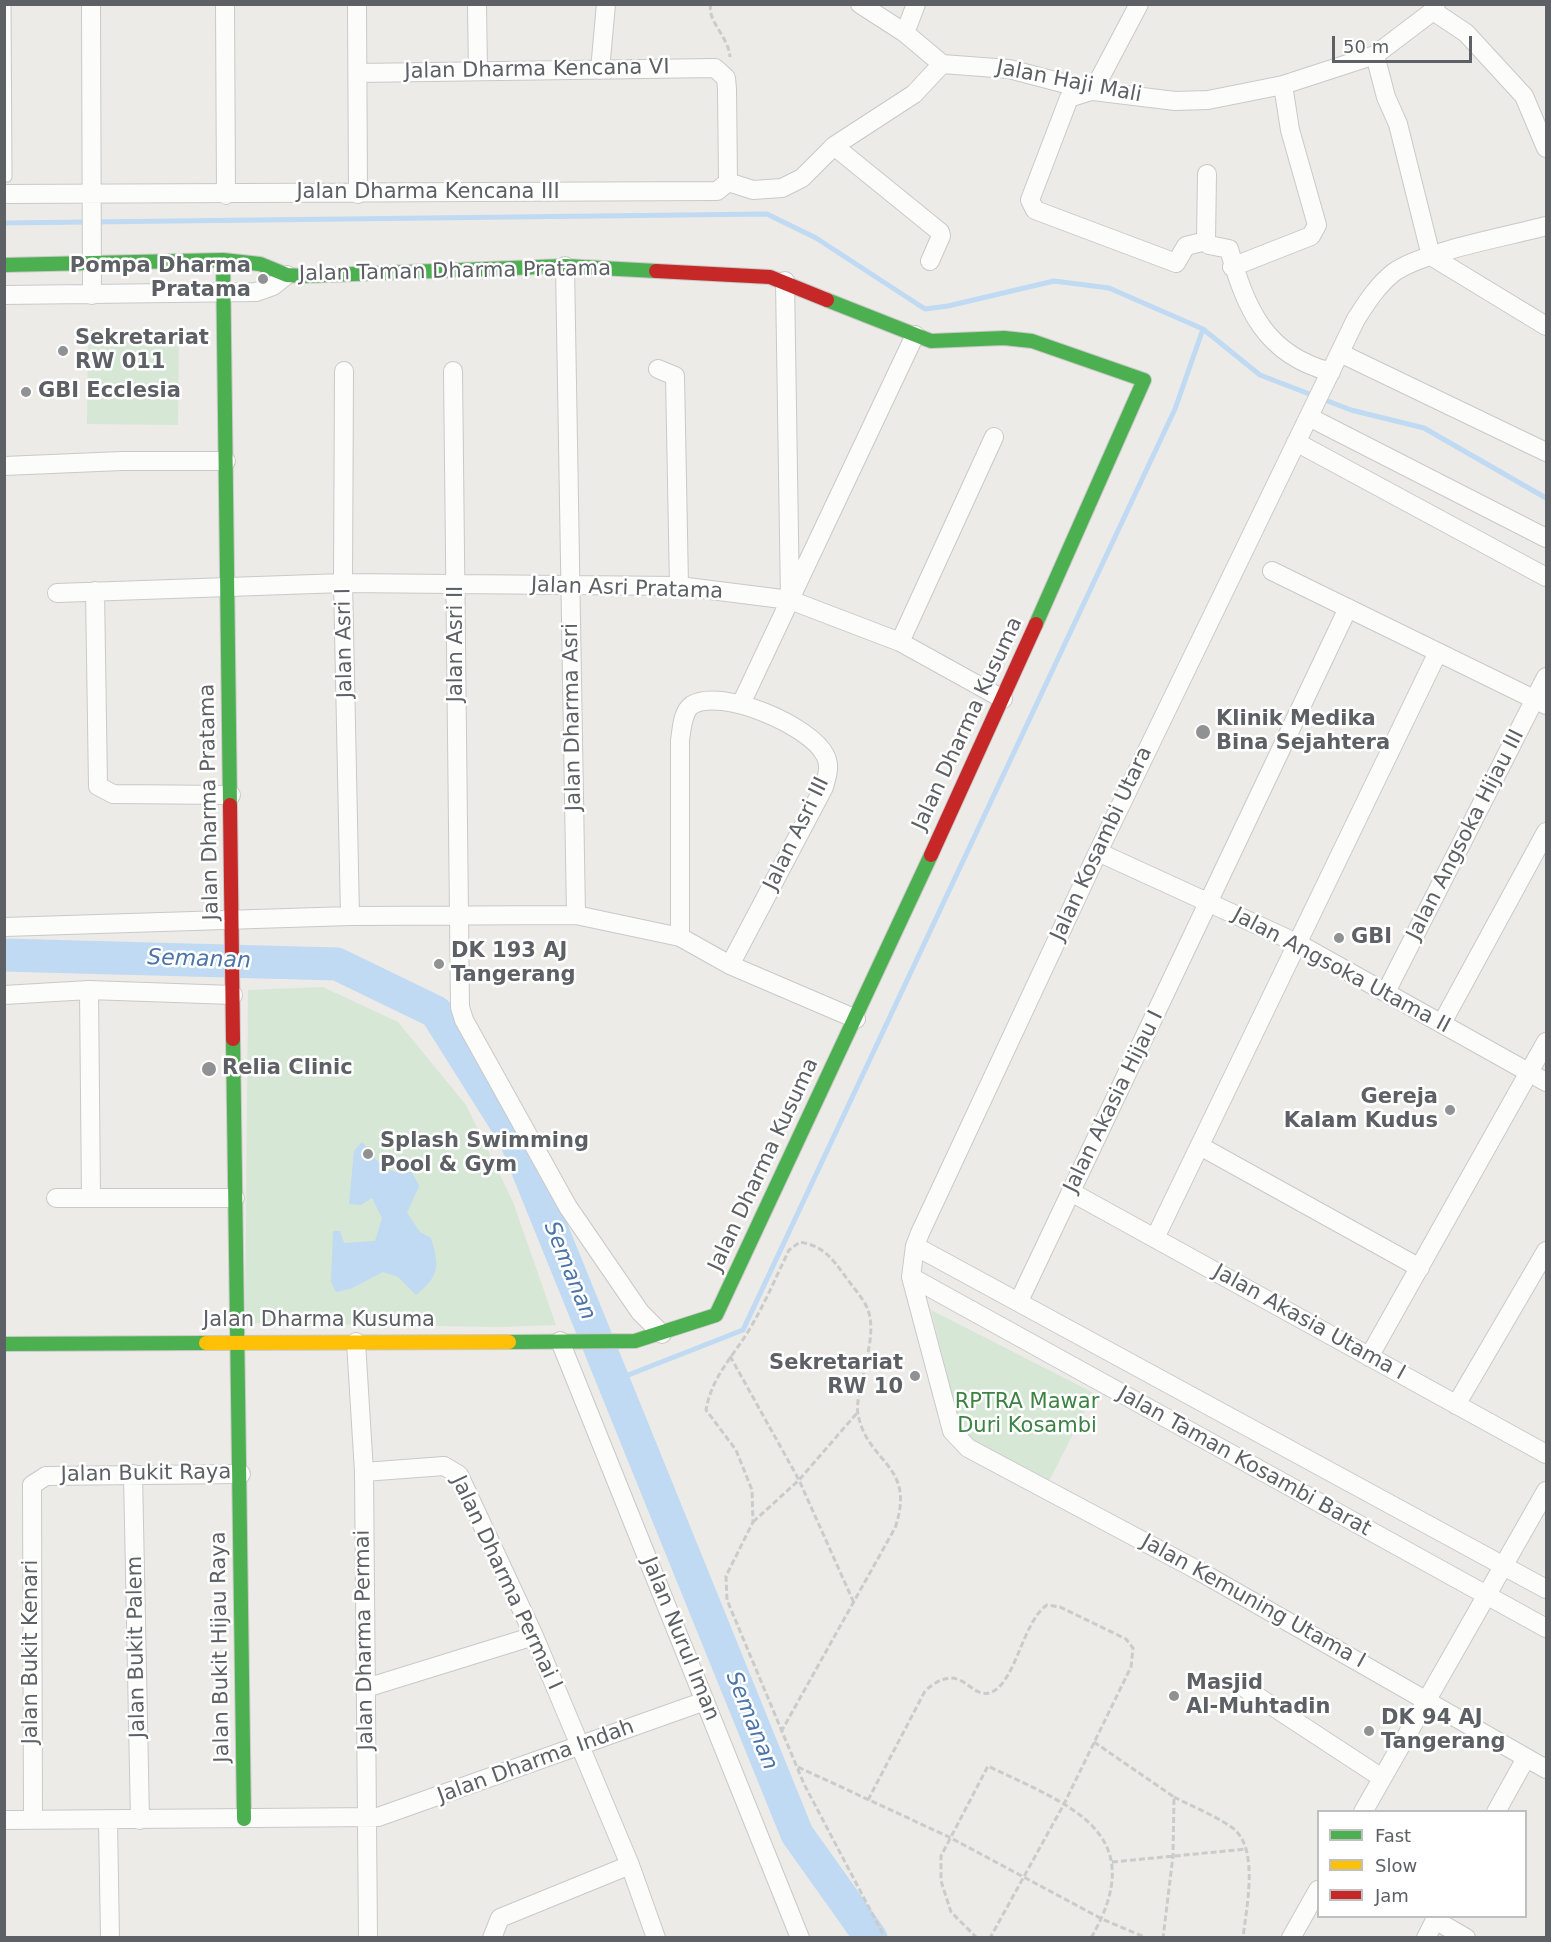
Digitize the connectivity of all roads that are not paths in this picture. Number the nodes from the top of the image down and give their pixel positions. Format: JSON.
{"nodes":[{"id":1,"x":6,"y":4,"type":"edge"},
{"id":2,"x":91,"y":4,"type":"edge"},
{"id":3,"x":225,"y":4,"type":"edge"},
{"id":4,"x":357,"y":4,"type":"edge"},
{"id":5,"x":477,"y":4,"type":"edge"},
{"id":6,"x":606,"y":4,"type":"edge"},
{"id":7,"x":860,"y":4,"type":"edge"},
{"id":8,"x":916,"y":4,"type":"edge"},
{"id":9,"x":1139,"y":4,"type":"edge"},
{"id":10,"x":1435,"y":8,"type":"edge"},
{"id":11,"x":905,"y":33,"type":"junction"},
{"id":12,"x":1375,"y":55,"type":"junction"},
{"id":13,"x":942,"y":64,"type":"junction"},
{"id":14,"x":600,"y":70,"type":"junction"},
{"id":15,"x":478,"y":71,"type":"junction"},
{"id":16,"x":358,"y":73,"type":"junction"},
{"id":17,"x":1283,"y":85,"type":"junction"},
{"id":18,"x":1093,"y":91,"type":"junction"},
{"id":19,"x":834,"y":146,"type":"junction"},
{"id":20,"x":1546,"y":148,"type":"edge"},
{"id":21,"x":1207,"y":174,"type":"dead end"},
{"id":22,"x":4,"y":177,"type":"edge"},
{"id":23,"x":728,"y":182,"type":"junction"},
{"id":24,"x":4,"y":194,"type":"edge"},
{"id":25,"x":91,"y":194,"type":"junction"},
{"id":26,"x":358,"y":194,"type":"junction"},
{"id":27,"x":226,"y":195,"type":"junction"},
{"id":28,"x":1546,"y":226,"type":"edge"},
{"id":29,"x":1206,"y":241,"type":"junction"},
{"id":30,"x":91,"y":255,"type":"junction"},
{"id":31,"x":1431,"y":256,"type":"junction"},
{"id":32,"x":224,"y":260,"type":"junction"},
{"id":33,"x":930,"y":261,"type":"dead end"},
{"id":34,"x":4,"y":265,"type":"edge"},
{"id":35,"x":565,"y":266,"type":"junction"},
{"id":36,"x":1232,"y":267,"type":"junction"},
{"id":37,"x":286,"y":275,"type":"junction"},
{"id":38,"x":785,"y":281,"type":"junction"},
{"id":39,"x":224,"y":294,"type":"junction"},
{"id":40,"x":92,"y":295,"type":"junction"},
{"id":41,"x":4,"y":296,"type":"edge"},
{"id":42,"x":1546,"y":326,"type":"edge"},
{"id":43,"x":915,"y":335,"type":"junction"},
{"id":44,"x":1340,"y":354,"type":"junction"},
{"id":45,"x":658,"y":369,"type":"dead end"},
{"id":46,"x":344,"y":371,"type":"dead end"},
{"id":47,"x":453,"y":371,"type":"dead end"},
{"id":48,"x":1329,"y":375,"type":"junction"},
{"id":49,"x":1144,"y":380,"type":"joint"},
{"id":50,"x":1311,"y":412,"type":"junction"},
{"id":51,"x":994,"y":437,"type":"dead end"},
{"id":52,"x":1296,"y":442,"type":"junction"},
{"id":53,"x":1546,"y":452,"type":"edge"},
{"id":54,"x":226,"y":461,"type":"junction"},
{"id":55,"x":4,"y":466,"type":"edge"},
{"id":56,"x":1546,"y":538,"type":"edge"},
{"id":57,"x":1272,"y":571,"type":"dead end"},
{"id":58,"x":1546,"y":577,"type":"edge"},
{"id":59,"x":343,"y":583,"type":"junction"},
{"id":60,"x":228,"y":585,"type":"junction"},
{"id":61,"x":456,"y":585,"type":"junction"},
{"id":62,"x":572,"y":586,"type":"junction"},
{"id":63,"x":679,"y":586,"type":"junction"},
{"id":64,"x":95,"y":591,"type":"junction"},
{"id":65,"x":57,"y":593,"type":"dead end"},
{"id":66,"x":789,"y":600,"type":"junction"},
{"id":67,"x":1348,"y":608,"type":"junction"},
{"id":68,"x":900,"y":642,"type":"junction"},
{"id":69,"x":1437,"y":654,"type":"junction"},
{"id":70,"x":1546,"y":677,"type":"edge"},
{"id":71,"x":1003,"y":699,"type":"junction"},
{"id":72,"x":1541,"y":702,"type":"edge"},
{"id":73,"x":741,"y":704,"type":"junction"},
{"id":74,"x":231,"y":795,"type":"junction"},
{"id":75,"x":1546,"y":832,"type":"edge"},
{"id":76,"x":1098,"y":852,"type":"junction"},
{"id":77,"x":1210,"y":903,"type":"junction"},
{"id":78,"x":576,"y":915,"type":"junction"},
{"id":79,"x":350,"y":916,"type":"junction"},
{"id":80,"x":459,"y":916,"type":"junction"},
{"id":81,"x":233,"y":923,"type":"junction"},
{"id":82,"x":4,"y":927,"type":"edge"},
{"id":83,"x":680,"y":937,"type":"junction"},
{"id":84,"x":1299,"y":944,"type":"junction"},
{"id":85,"x":730,"y":965,"type":"junction"},
{"id":86,"x":89,"y":990,"type":"junction"},
{"id":87,"x":233,"y":992,"type":"junction"},
{"id":88,"x":1386,"y":992,"type":"junction"},
{"id":89,"x":4,"y":995,"type":"edge"},
{"id":90,"x":856,"y":1018,"type":"junction"},
{"id":91,"x":1443,"y":1023,"type":"junction"},
{"id":92,"x":1546,"y":1042,"type":"edge"},
{"id":93,"x":1530,"y":1073,"type":"junction"},
{"id":94,"x":1546,"y":1082,"type":"edge"},
{"id":95,"x":1200,"y":1146,"type":"junction"},
{"id":96,"x":1071,"y":1192,"type":"junction"},
{"id":97,"x":56,"y":1198,"type":"dead end"},
{"id":98,"x":91,"y":1198,"type":"junction"},
{"id":99,"x":235,"y":1198,"type":"junction"},
{"id":100,"x":1155,"y":1238,"type":"junction"},
{"id":101,"x":915,"y":1246,"type":"junction"},
{"id":102,"x":1546,"y":1251,"type":"edge"},
{"id":103,"x":1420,"y":1268,"type":"junction"},
{"id":104,"x":911,"y":1277,"type":"junction"},
{"id":105,"x":1018,"y":1301,"type":"junction"},
{"id":106,"x":662,"y":1334,"type":"junction"},
{"id":107,"x":565,"y":1341,"type":"junction"},
{"id":108,"x":356,"y":1342,"type":"junction"},
{"id":109,"x":237,"y":1343,"type":"junction"},
{"id":110,"x":4,"y":1344,"type":"edge"},
{"id":111,"x":1369,"y":1357,"type":"junction"},
{"id":112,"x":1456,"y":1405,"type":"junction"},
{"id":113,"x":1546,"y":1454,"type":"edge"},
{"id":114,"x":363,"y":1472,"type":"junction"},
{"id":115,"x":133,"y":1474,"type":"junction"},
{"id":116,"x":241,"y":1474,"type":"junction"},
{"id":117,"x":32,"y":1485,"type":"joint"},
{"id":118,"x":1546,"y":1491,"type":"edge"},
{"id":119,"x":1503,"y":1566,"type":"junction"},
{"id":120,"x":1546,"y":1589,"type":"edge"},
{"id":121,"x":1487,"y":1593,"type":"junction"},
{"id":122,"x":1546,"y":1628,"type":"edge"},
{"id":123,"x":534,"y":1636,"type":"junction"},
{"id":124,"x":1240,"y":1685,"type":"dead end"},
{"id":125,"x":366,"y":1688,"type":"junction"},
{"id":126,"x":1427,"y":1700,"type":"junction"},
{"id":127,"x":705,"y":1701,"type":"junction"},
{"id":128,"x":580,"y":1748,"type":"junction"},
{"id":129,"x":1526,"y":1758,"type":"junction"},
{"id":130,"x":1546,"y":1769,"type":"edge"},
{"id":131,"x":1382,"y":1778,"type":"junction"},
{"id":132,"x":1364,"y":1810,"type":"edge"},
{"id":133,"x":1497,"y":1810,"type":"edge"},
{"id":134,"x":366,"y":1818,"type":"junction"},
{"id":135,"x":244,"y":1819,"type":"junction"},
{"id":136,"x":4,"y":1820,"type":"edge"},
{"id":137,"x":33,"y":1820,"type":"junction"},
{"id":138,"x":108,"y":1820,"type":"junction"},
{"id":139,"x":140,"y":1820,"type":"junction"},
{"id":140,"x":630,"y":1865,"type":"junction"},
{"id":141,"x":1317,"y":1892,"type":"edge"},
{"id":142,"x":1436,"y":1918,"type":"edge"},
{"id":143,"x":1296,"y":1936,"type":"edge"},
{"id":144,"x":110,"y":1938,"type":"edge"},
{"id":145,"x":368,"y":1938,"type":"edge"},
{"id":146,"x":492,"y":1938,"type":"edge"},
{"id":147,"x":656,"y":1938,"type":"edge"},
{"id":148,"x":800,"y":1938,"type":"edge"},
{"id":149,"x":1426,"y":1938,"type":"edge"},
{"id":150,"x":1466,"y":1938,"type":"edge"}],
"edges":[{"from":1,"to":22,"type":"lane"},
{"from":2,"to":25,"type":"street"},
{"from":3,"to":27,"type":"street"},
{"from":4,"to":16,"type":"street"},
{"from":5,"to":15,"type":"street"},
{"from":6,"to":14,"type":"street"},
{"from":7,"to":11,"type":"street"},
{"from":8,"to":11,"type":"street"},
{"from":9,"to":18,"type":"street"},
{"from":10,"to":12,"type":"street","name":"Jalan Haji Mali"},
{"from":10,"to":20,"type":"street"},
{"from":11,"to":13,"type":"street"},
{"from":12,"to":17,"type":"street","name":"Jalan Haji Mali"},
{"from":12,"to":31,"type":"street"},
{"from":13,"to":18,"type":"street","name":"Jalan Haji Mali"},
{"from":13,"to":19,"type":"street"},
{"from":14,"to":15,"type":"street","name":"Jalan Dharma Kencana VI"},
{"from":14,"to":23,"type":"street","name":"Jalan Dharma Kencana VI"},
{"from":15,"to":16,"type":"street","name":"Jalan Dharma Kencana VI"},
{"from":16,"to":26,"type":"street"},
{"from":17,"to":18,"type":"street","name":"Jalan Haji Mali"},
{"from":17,"to":36,"type":"street"},
{"from":18,"to":29,"type":"street"},
{"from":19,"to":23,"type":"street"},
{"from":19,"to":33,"type":"street"},
{"from":21,"to":29,"type":"street"},
{"from":23,"to":26,"type":"street","name":"Jalan Dharma Kencana III"},
{"from":24,"to":25,"type":"street","name":"Jalan Dharma Kencana III"},
{"from":25,"to":27,"type":"street","name":"Jalan Dharma Kencana III"},
{"from":25,"to":30,"type":"street"},
{"from":26,"to":27,"type":"street","name":"Jalan Dharma Kencana III"},
{"from":28,"to":31,"type":"street","name":"Jalan Kosambi Utara"},
{"from":29,"to":36,"type":"street"},
{"from":30,"to":32,"type":"street","name":"Jalan Taman Dharma Pratama"},
{"from":30,"to":34,"type":"street","name":"Jalan Taman Dharma Pratama"},
{"from":30,"to":40,"type":"street"},
{"from":31,"to":42,"type":"street"},
{"from":31,"to":44,"type":"street","name":"Jalan Kosambi Utara"},
{"from":32,"to":37,"type":"street","name":"Jalan Taman Dharma Pratama"},
{"from":32,"to":39,"type":"street","name":"Jalan Dharma Pratama"},
{"from":35,"to":37,"type":"street","name":"Jalan Taman Dharma Pratama"},
{"from":35,"to":38,"type":"street","name":"Jalan Taman Dharma Pratama"},
{"from":35,"to":62,"type":"street","name":"Jalan Dharma Asri"},
{"from":36,"to":48,"type":"street"},
{"from":37,"to":39,"type":"street","name":"Jalan Taman Dharma Pratama"},
{"from":38,"to":43,"type":"street","name":"Jalan Taman Dharma Pratama"},
{"from":38,"to":66,"type":"street"},
{"from":39,"to":40,"type":"street","name":"Jalan Taman Dharma Pratama"},
{"from":39,"to":54,"type":"street","name":"Jalan Dharma Pratama"},
{"from":40,"to":41,"type":"street","name":"Jalan Taman Dharma Pratama"},
{"from":43,"to":49,"type":"street","name":"Jalan Taman Dharma Pratama"},
{"from":43,"to":66,"type":"street"},
{"from":44,"to":48,"type":"street","name":"Jalan Kosambi Utara"},
{"from":44,"to":53,"type":"street"},
{"from":45,"to":63,"type":"street"},
{"from":46,"to":59,"type":"street","name":"Jalan Asri I"},
{"from":47,"to":61,"type":"street","name":"Jalan Asri II"},
{"from":48,"to":50,"type":"street","name":"Jalan Kosambi Utara"},
{"from":49,"to":71,"type":"street","name":"Jalan Dharma Kusuma"},
{"from":50,"to":52,"type":"street","name":"Jalan Kosambi Utara"},
{"from":50,"to":56,"type":"street"},
{"from":51,"to":68,"type":"street"},
{"from":52,"to":58,"type":"street"},
{"from":52,"to":76,"type":"street","name":"Jalan Kosambi Utara"},
{"from":54,"to":55,"type":"street"},
{"from":54,"to":60,"type":"street","name":"Jalan Dharma Pratama"},
{"from":57,"to":67,"type":"street"},
{"from":59,"to":60,"type":"street","name":"Jalan Asri Pratama"},
{"from":59,"to":61,"type":"street","name":"Jalan Asri Pratama"},
{"from":59,"to":79,"type":"street","name":"Jalan Asri I"},
{"from":60,"to":64,"type":"street","name":"Jalan Asri Pratama"},
{"from":60,"to":74,"type":"street","name":"Jalan Dharma Pratama"},
{"from":61,"to":62,"type":"street","name":"Jalan Asri Pratama"},
{"from":61,"to":80,"type":"street","name":"Jalan Asri II"},
{"from":62,"to":63,"type":"street","name":"Jalan Asri Pratama"},
{"from":62,"to":78,"type":"street","name":"Jalan Dharma Asri"},
{"from":63,"to":66,"type":"street","name":"Jalan Asri Pratama"},
{"from":64,"to":65,"type":"street","name":"Jalan Asri Pratama"},
{"from":64,"to":74,"type":"street"},
{"from":66,"to":68,"type":"street","name":"Jalan Asri Pratama"},
{"from":66,"to":73,"type":"street"},
{"from":67,"to":69,"type":"street"},
{"from":67,"to":77,"type":"street","name":"Jalan Akasia Hijau I"},
{"from":68,"to":71,"type":"street","name":"Jalan Asri Pratama"},
{"from":69,"to":72,"type":"street"},
{"from":69,"to":84,"type":"street"},
{"from":70,"to":72,"type":"street","name":"Jalan Angsoka Hijau III"},
{"from":71,"to":90,"type":"street","name":"Jalan Dharma Kusuma"},
{"from":72,"to":88,"type":"street","name":"Jalan Angsoka Hijau III"},
{"from":73,"to":83,"type":"street","name":"Jalan Asri III"},
{"from":73,"to":85,"type":"street","name":"Jalan Asri III"},
{"from":74,"to":81,"type":"street","name":"Jalan Dharma Pratama"},
{"from":75,"to":91,"type":"street"},
{"from":76,"to":77,"type":"street","name":"Jalan Angsoka Utama II"},
{"from":76,"to":101,"type":"street","name":"Jalan Kosambi Utara"},
{"from":77,"to":84,"type":"street","name":"Jalan Angsoka Utama II"},
{"from":77,"to":96,"type":"street","name":"Jalan Akasia Hijau I"},
{"from":78,"to":80,"type":"street"},
{"from":78,"to":83,"type":"street"},
{"from":79,"to":80,"type":"street"},
{"from":79,"to":81,"type":"street"},
{"from":80,"to":106,"type":"street","name":"Jalan Asri II"},
{"from":81,"to":82,"type":"street"},
{"from":81,"to":87,"type":"street","name":"Jalan Dharma Pratama"},
{"from":83,"to":85,"type":"street"},
{"from":84,"to":88,"type":"street","name":"Jalan Angsoka Utama II"},
{"from":84,"to":95,"type":"street"},
{"from":85,"to":90,"type":"street"},
{"from":86,"to":87,"type":"street"},
{"from":86,"to":89,"type":"street"},
{"from":86,"to":98,"type":"street"},
{"from":87,"to":99,"type":"street","name":"Jalan Dharma Pratama"},
{"from":88,"to":91,"type":"street","name":"Jalan Angsoka Utama II"},
{"from":90,"to":106,"type":"street","name":"Jalan Dharma Kusuma"},
{"from":91,"to":93,"type":"street","name":"Jalan Angsoka Utama II"},
{"from":92,"to":93,"type":"street"},
{"from":93,"to":94,"type":"street","name":"Jalan Angsoka Utama II"},
{"from":93,"to":103,"type":"street"},
{"from":95,"to":100,"type":"street"},
{"from":95,"to":103,"type":"street"},
{"from":96,"to":100,"type":"street","name":"Jalan Akasia Utama I"},
{"from":96,"to":105,"type":"street","name":"Jalan Akasia Hijau I"},
{"from":97,"to":98,"type":"street"},
{"from":98,"to":99,"type":"street"},
{"from":99,"to":109,"type":"street","name":"Jalan Dharma Pratama"},
{"from":100,"to":111,"type":"street","name":"Jalan Akasia Utama I"},
{"from":101,"to":104,"type":"street","name":"Jalan Kosambi Utara"},
{"from":101,"to":105,"type":"street","name":"Jalan Taman Kosambi Barat"},
{"from":102,"to":112,"type":"street"},
{"from":103,"to":111,"type":"street"},
{"from":104,"to":121,"type":"street","name":"Jalan Taman Kosambi Barat"},
{"from":104,"to":126,"type":"street","name":"Jalan Kemuning Utama I"},
{"from":105,"to":119,"type":"street","name":"Jalan Taman Kosambi Barat"},
{"from":106,"to":107,"type":"street","name":"Jalan Dharma Kusuma"},
{"from":107,"to":108,"type":"street","name":"Jalan Dharma Kusuma"},
{"from":107,"to":127,"type":"street","name":"Jalan Nurul Iman"},
{"from":108,"to":109,"type":"street","name":"Jalan Dharma Kusuma"},
{"from":108,"to":114,"type":"street","name":"Jalan Dharma Permai"},
{"from":109,"to":110,"type":"street","name":"Jalan Dharma Kusuma"},
{"from":109,"to":116,"type":"street","name":"Jalan Bukit Raya"},
{"from":111,"to":112,"type":"street","name":"Jalan Akasia Utama I"},
{"from":112,"to":113,"type":"street","name":"Jalan Akasia Utama I"},
{"from":114,"to":123,"type":"street","name":"Jalan Dharma Permai I"},
{"from":114,"to":125,"type":"street","name":"Jalan Dharma Permai"},
{"from":115,"to":116,"type":"street","name":"Jalan Bukit Raya"},
{"from":115,"to":117,"type":"street","name":"Jalan Bukit Raya"},
{"from":115,"to":139,"type":"street","name":"Jalan Bukit Palem"},
{"from":116,"to":135,"type":"street","name":"Jalan Bukit Hijau Raya"},
{"from":117,"to":137,"type":"street","name":"Jalan Bukit Kenari"},
{"from":118,"to":119,"type":"street"},
{"from":119,"to":120,"type":"street","name":"Jalan Taman Kosambi Barat"},
{"from":119,"to":121,"type":"street"},
{"from":121,"to":122,"type":"street","name":"Jalan Taman Kosambi Barat"},
{"from":121,"to":126,"type":"street"},
{"from":123,"to":125,"type":"street"},
{"from":123,"to":128,"type":"street","name":"Jalan Dharma Permai I"},
{"from":124,"to":131,"type":"street"},
{"from":125,"to":134,"type":"street","name":"Jalan Dharma Permai"},
{"from":126,"to":129,"type":"street","name":"Jalan Kemuning Utama I"},
{"from":126,"to":131,"type":"street"},
{"from":127,"to":128,"type":"street","name":"Jalan Dharma Indah"},
{"from":127,"to":148,"type":"street","name":"Jalan Nurul Iman"},
{"from":128,"to":134,"type":"street","name":"Jalan Dharma Indah"},
{"from":128,"to":140,"type":"street","name":"Jalan Dharma Permai I"},
{"from":129,"to":130,"type":"street","name":"Jalan Kemuning Utama I"},
{"from":129,"to":133,"type":"street"},
{"from":131,"to":132,"type":"street"},
{"from":134,"to":135,"type":"street"},
{"from":134,"to":145,"type":"street","name":"Jalan Dharma Permai"},
{"from":135,"to":139,"type":"street"},
{"from":136,"to":137,"type":"street"},
{"from":137,"to":138,"type":"street"},
{"from":138,"to":139,"type":"street"},
{"from":138,"to":144,"type":"street"},
{"from":140,"to":146,"type":"street"},
{"from":140,"to":147,"type":"street","name":"Jalan Dharma Permai I"},
{"from":141,"to":143,"type":"street"},
{"from":142,"to":149,"type":"street"},
{"from":142,"to":150,"type":"street"}]}
